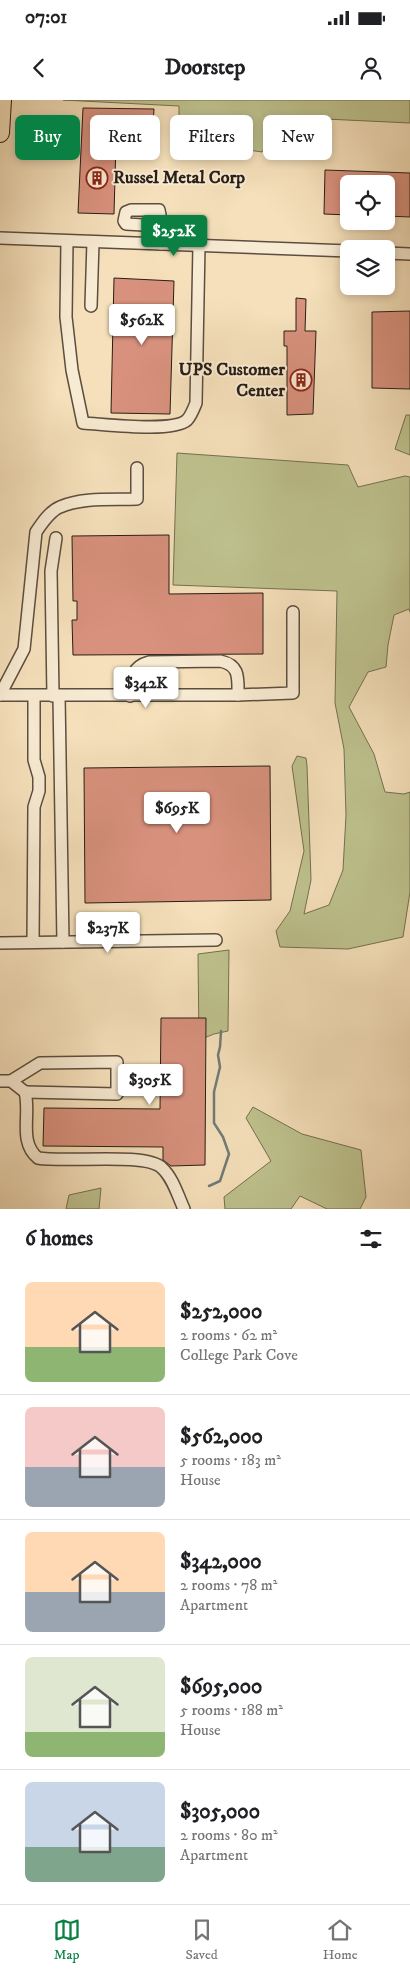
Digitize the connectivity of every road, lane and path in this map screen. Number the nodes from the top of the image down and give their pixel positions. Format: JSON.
{"nodes":[{"id":1,"x":2,"y":100,"type":"edge"},
{"id":2,"x":0,"y":133,"type":"edge"},
{"id":3,"x":160,"y":226,"type":"dead end"},
{"id":4,"x":0,"y":238,"type":"edge"},
{"id":5,"x":67,"y":241,"type":"junction"},
{"id":6,"x":93,"y":242,"type":"junction"},
{"id":7,"x":161,"y":244,"type":"junction"},
{"id":8,"x":199,"y":245,"type":"junction"},
{"id":9,"x":340,"y":251,"type":"edge"},
{"id":10,"x":395,"y":253,"type":"edge"},
{"id":11,"x":410,"y":254,"type":"edge"},
{"id":12,"x":92,"y":306,"type":"dead end"},
{"id":13,"x":136,"y":468,"type":"dead end"},
{"id":14,"x":56,"y":538,"type":"dead end"},
{"id":15,"x":293,"y":612,"type":"dead end"},
{"id":16,"x":0,"y":695,"type":"edge"},
{"id":17,"x":34,"y":696,"type":"junction"},
{"id":18,"x":56,"y":696,"type":"junction"},
{"id":19,"x":130,"y":696,"type":"junction"},
{"id":20,"x":238,"y":696,"type":"junction"},
{"id":21,"x":216,"y":940,"type":"dead end"},
{"id":22,"x":33,"y":942,"type":"junction"},
{"id":23,"x":63,"y":942,"type":"junction"},
{"id":24,"x":0,"y":943,"type":"edge"},
{"id":25,"x":5,"y":1081,"type":"edge"},
{"id":26,"x":25,"y":1092,"type":"junction"},
{"id":27,"x":184,"y":1209,"type":"edge"}],
"edges":[{"from":1,"to":2,"type":"highway"},
{"from":3,"to":7,"type":"street"},
{"from":4,"to":5,"type":"street"},
{"from":5,"to":6,"type":"street"},
{"from":5,"to":8,"type":"street"},
{"from":6,"to":7,"type":"street"},
{"from":6,"to":12,"type":"street"},
{"from":7,"to":8,"type":"street"},
{"from":8,"to":9,"type":"street"},
{"from":10,"to":11,"type":"street"},
{"from":13,"to":16,"type":"street"},
{"from":14,"to":18,"type":"street"},
{"from":15,"to":20,"type":"street"},
{"from":16,"to":17,"type":"street"},
{"from":17,"to":18,"type":"street"},
{"from":17,"to":22,"type":"street"},
{"from":18,"to":19,"type":"street"},
{"from":18,"to":23,"type":"street"},
{"from":19,"to":20,"type":"street"},
{"from":19,"to":20,"type":"street"},
{"from":21,"to":23,"type":"street"},
{"from":22,"to":23,"type":"street"},
{"from":22,"to":24,"type":"street"},
{"from":25,"to":26,"type":"street"},
{"from":25,"to":26,"type":"street"},
{"from":26,"to":27,"type":"street"}]}
